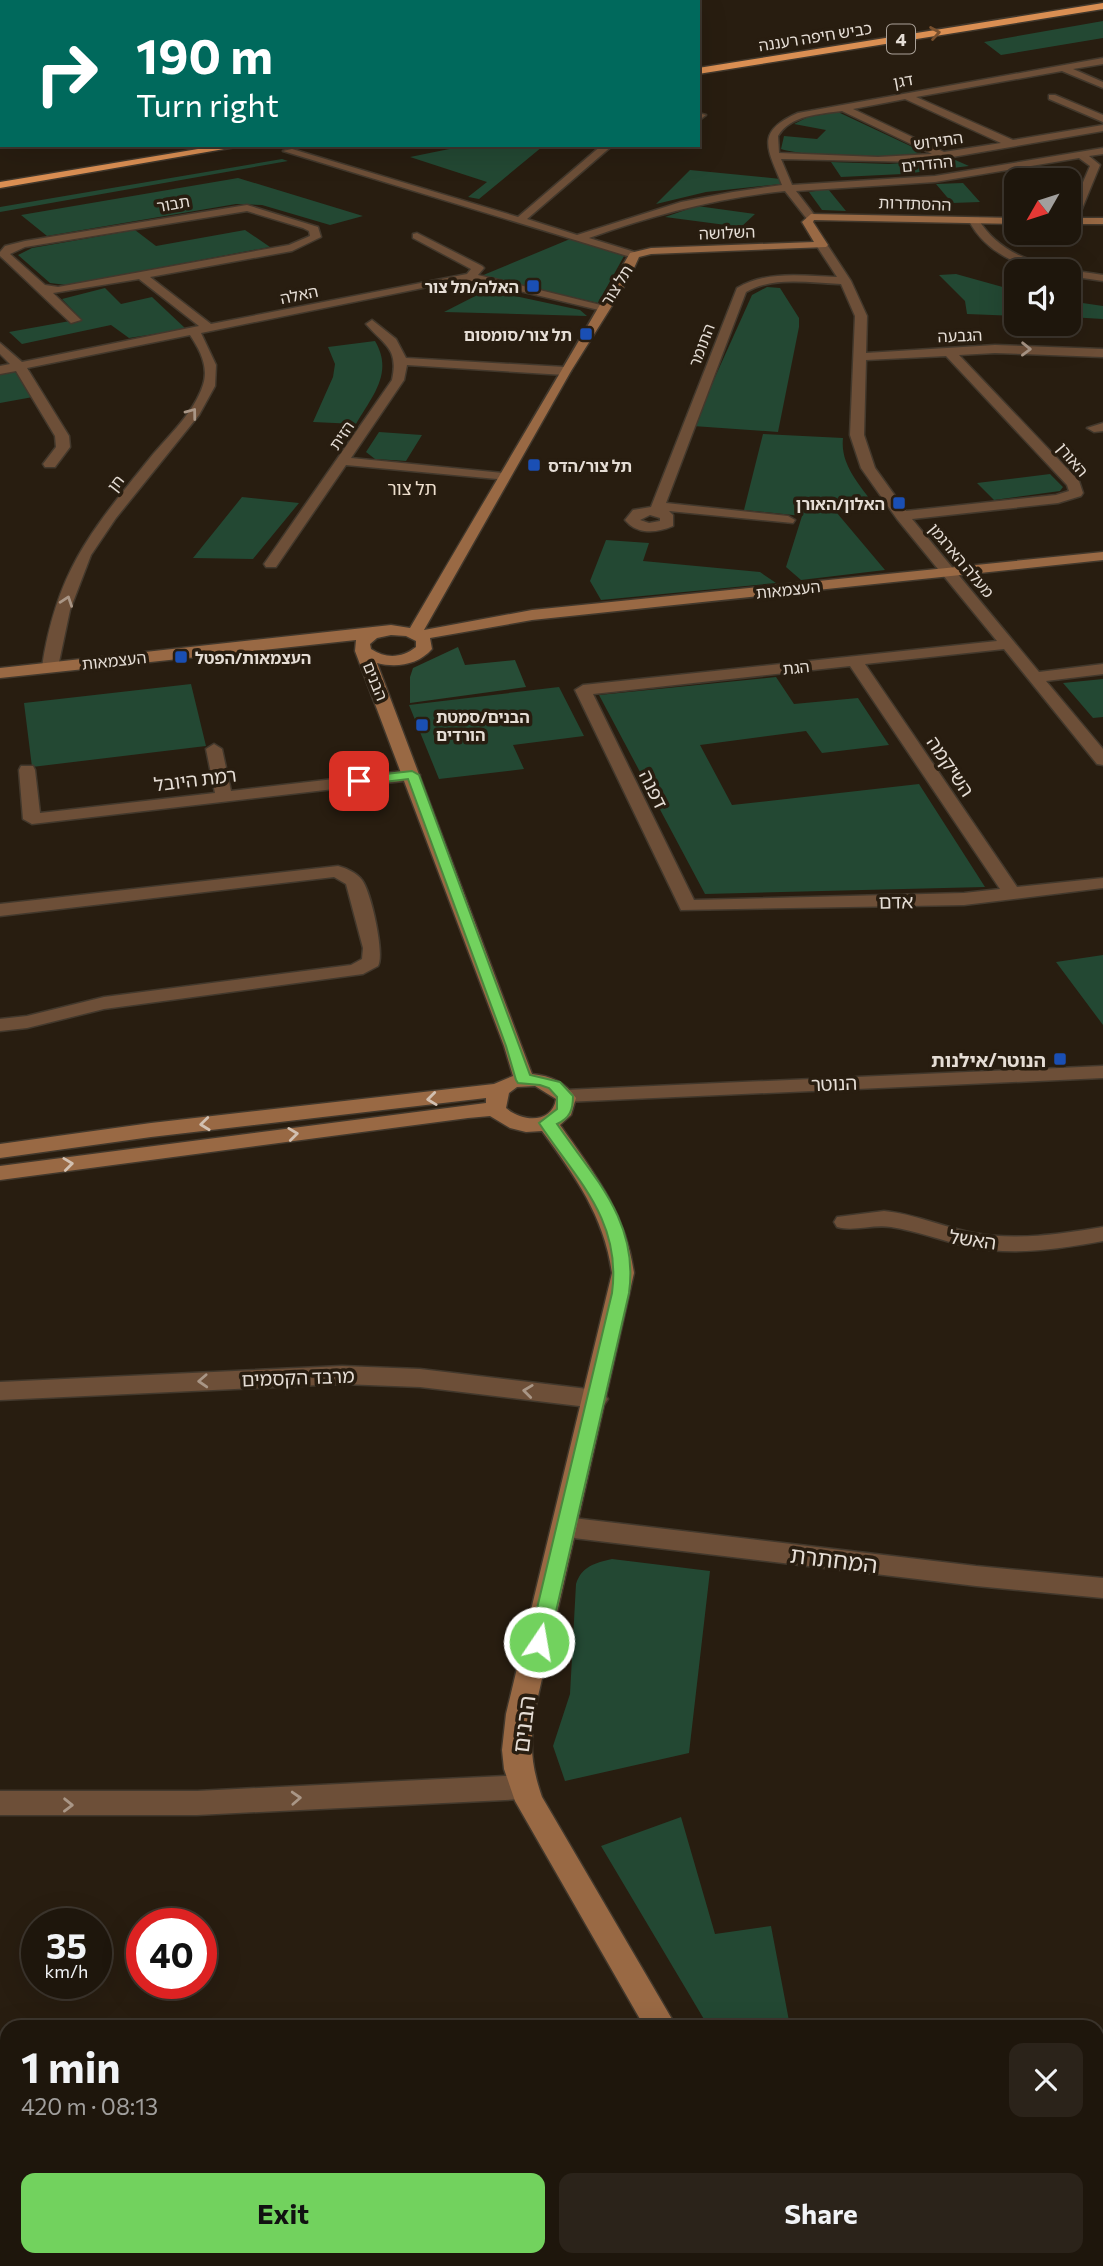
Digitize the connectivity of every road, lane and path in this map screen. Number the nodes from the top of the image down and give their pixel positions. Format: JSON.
{"nodes":[{"id":1,"x":1073,"y":0,"type":"edge"},
{"id":2,"x":1103,"y":7,"type":"edge"},
{"id":3,"x":700,"y":61,"type":"edge"},
{"id":4,"x":1103,"y":61,"type":"edge"},
{"id":5,"x":1062,"y":68,"type":"junction"},
{"id":6,"x":700,"y":71,"type":"edge"},
{"id":7,"x":1103,"y":85,"type":"edge"},
{"id":8,"x":905,"y":96,"type":"junction"},
{"id":9,"x":1052,"y":97,"type":"dead end"},
{"id":10,"x":842,"y":107,"type":"junction"},
{"id":11,"x":1103,"y":119,"type":"edge"},
{"id":12,"x":1103,"y":128,"type":"edge"},
{"id":13,"x":1013,"y":144,"type":"junction"},
{"id":14,"x":175,"y":147,"type":"edge"},
{"id":15,"x":230,"y":147,"type":"edge"},
{"id":16,"x":606,"y":147,"type":"edge"},
{"id":17,"x":288,"y":150,"type":"dead end"},
{"id":18,"x":1103,"y":151,"type":"edge"},
{"id":19,"x":1081,"y":155,"type":"junction"},
{"id":20,"x":775,"y":156,"type":"junction"},
{"id":21,"x":943,"y":156,"type":"junction"},
{"id":22,"x":0,"y":176,"type":"edge"},
{"id":23,"x":0,"y":185,"type":"edge"},
{"id":24,"x":788,"y":188,"type":"junction"},
{"id":25,"x":1082,"y":195,"type":"edge"},
{"id":26,"x":811,"y":216,"type":"junction"},
{"id":27,"x":520,"y":220,"type":"junction"},
{"id":28,"x":974,"y":221,"type":"junction"},
{"id":29,"x":1004,"y":221,"type":"edge"},
{"id":30,"x":1082,"y":221,"type":"edge"},
{"id":31,"x":1103,"y":221,"type":"edge"},
{"id":32,"x":417,"y":236,"type":"dead end"},
{"id":33,"x":578,"y":238,"type":"junction"},
{"id":34,"x":822,"y":245,"type":"junction"},
{"id":35,"x":634,"y":255,"type":"junction"},
{"id":36,"x":1019,"y":259,"type":"edge"},
{"id":37,"x":1081,"y":275,"type":"edge"},
{"id":38,"x":142,"y":276,"type":"junction"},
{"id":39,"x":471,"y":277,"type":"junction"},
{"id":40,"x":1103,"y":278,"type":"edge"},
{"id":41,"x":845,"y":281,"type":"junction"},
{"id":42,"x":49,"y":290,"type":"junction"},
{"id":43,"x":603,"y":307,"type":"junction"},
{"id":44,"x":75,"y":320,"type":"dead end"},
{"id":45,"x":372,"y":324,"type":"dead end"},
{"id":46,"x":210,"y":329,"type":"junction"},
{"id":47,"x":194,"y":332,"type":"junction"},
{"id":48,"x":0,"y":347,"type":"edge"},
{"id":49,"x":948,"y":351,"type":"junction"},
{"id":50,"x":1103,"y":353,"type":"edge"},
{"id":51,"x":860,"y":357,"type":"junction"},
{"id":52,"x":402,"y":361,"type":"junction"},
{"id":53,"x":19,"y":366,"type":"junction"},
{"id":54,"x":0,"y":370,"type":"edge"},
{"id":55,"x":565,"y":371,"type":"junction"},
{"id":56,"x":344,"y":461,"type":"junction"},
{"id":57,"x":50,"y":464,"type":"dead end"},
{"id":58,"x":503,"y":477,"type":"junction"},
{"id":59,"x":902,"y":516,"type":"junction"},
{"id":60,"x":788,"y":520,"type":"dead end"},
{"id":61,"x":1103,"y":556,"type":"edge"},
{"id":62,"x":271,"y":564,"type":"dead end"},
{"id":63,"x":949,"y":573,"type":"junction"},
{"id":64,"x":440,"y":607,"type":"junction"},
{"id":65,"x":493,"y":623,"type":"junction"},
{"id":66,"x":391,"y":631,"type":"junction"},
{"id":67,"x":372,"y":635,"type":"junction"},
{"id":68,"x":312,"y":639,"type":"junction"},
{"id":69,"x":418,"y":639,"type":"junction"},
{"id":70,"x":1009,"y":644,"type":"junction"},
{"id":71,"x":363,"y":650,"type":"junction"},
{"id":72,"x":404,"y":659,"type":"junction"},
{"id":73,"x":855,"y":661,"type":"junction"},
{"id":74,"x":50,"y":667,"type":"junction"},
{"id":75,"x":1103,"y":669,"type":"edge"},
{"id":76,"x":0,"y":673,"type":"edge"},
{"id":77,"x":1037,"y":677,"type":"junction"},
{"id":78,"x":583,"y":691,"type":"joint"},
{"id":79,"x":387,"y":709,"type":"junction"},
{"id":80,"x":214,"y":749,"type":"dead end"},
{"id":81,"x":1103,"y":760,"type":"edge"},
{"id":82,"x":27,"y":770,"type":"dead end"},
{"id":83,"x":412,"y":775,"type":"junction"},
{"id":84,"x":225,"y":797,"type":"junction"},
{"id":85,"x":1103,"y":883,"type":"edge"},
{"id":86,"x":1012,"y":894,"type":"junction"},
{"id":87,"x":688,"y":906,"type":"joint"},
{"id":88,"x":0,"y":910,"type":"edge"},
{"id":89,"x":0,"y":1026,"type":"edge"},
{"id":90,"x":1103,"y":1072,"type":"edge"},
{"id":91,"x":524,"y":1080,"type":"junction"},
{"id":92,"x":565,"y":1096,"type":"junction"},
{"id":93,"x":498,"y":1101,"type":"junction"},
{"id":94,"x":547,"y":1123,"type":"junction"},
{"id":95,"x":0,"y":1151,"type":"edge"},
{"id":96,"x":0,"y":1173,"type":"edge"},
{"id":97,"x":845,"y":1222,"type":"dead end"},
{"id":98,"x":1103,"y":1234,"type":"edge"},
{"id":99,"x":0,"y":1391,"type":"edge"},
{"id":100,"x":596,"y":1399,"type":"junction"},
{"id":101,"x":565,"y":1527,"type":"junction"},
{"id":102,"x":1103,"y":1588,"type":"edge"},
{"id":103,"x":523,"y":1787,"type":"junction"},
{"id":104,"x":0,"y":1803,"type":"edge"},
{"id":105,"x":657,"y":2020,"type":"edge"}],
"edges":[{"from":1,"to":3,"type":"highway","name":"כביש חיפה רעננה","number":"4"},
{"from":6,"to":2,"type":"highway","name":"כביש חיפה רעננה","number":"4","one_way":true},
{"from":4,"to":5,"type":"street","name":"דגן"},
{"from":5,"to":7,"type":"street"},
{"from":5,"to":8,"type":"street","name":"דגן"},
{"from":8,"to":10,"type":"street","name":"דגן"},
{"from":8,"to":13,"type":"street"},
{"from":9,"to":11,"type":"street"},
{"from":10,"to":20,"type":"street","name":"דגן"},
{"from":10,"to":21,"type":"street"},
{"from":12,"to":13,"type":"street","name":"התירוש"},
{"from":13,"to":21,"type":"street","name":"התירוש"},
{"from":14,"to":22,"type":"highway"},
{"from":15,"to":23,"type":"highway"},
{"from":16,"to":27,"type":"street"},
{"from":17,"to":27,"type":"street","name":"תל צור"},
{"from":18,"to":19,"type":"street","name":"ההדרים"},
{"from":19,"to":24,"type":"street","name":"ההדרים"},
{"from":19,"to":25,"type":"street"},
{"from":20,"to":21,"type":"street","name":"התירוש"},
{"from":20,"to":24,"type":"street"},
{"from":24,"to":26,"type":"street"},
{"from":24,"to":33,"type":"street","name":"ההדרים"},
{"from":26,"to":28,"type":"street","name":"ההסתדרות"},
{"from":26,"to":34,"type":"street"},
{"from":27,"to":33,"type":"street","name":"תל צור"},
{"from":28,"to":29,"type":"street","name":"ההסתדרות"},
{"from":28,"to":36,"type":"street"},
{"from":30,"to":31,"type":"street"},
{"from":32,"to":39,"type":"street"},
{"from":33,"to":35,"type":"street","name":"תל צור"},
{"from":34,"to":35,"type":"street","name":"השלושה"},
{"from":34,"to":41,"type":"street","name":"מעלה הארגמן"},
{"from":35,"to":43,"type":"street","name":"תל צור"},
{"from":37,"to":40,"type":"street"},
{"from":38,"to":42,"type":"street","name":"תבור"},
{"from":38,"to":42,"type":"street","name":"תבור"},
{"from":38,"to":46,"type":"street"},
{"from":39,"to":43,"type":"street","name":"האלה"},
{"from":39,"to":46,"type":"street","name":"האלה"},
{"from":41,"to":51,"type":"street","name":"מעלה הארגמן"},
{"from":41,"to":60,"type":"street","name":"התומר"},
{"from":42,"to":44,"type":"street"},
{"from":43,"to":55,"type":"street","name":"תל צור"},
{"from":45,"to":52,"type":"street"},
{"from":46,"to":47,"type":"street","name":"האלה"},
{"from":47,"to":53,"type":"street","name":"האלה"},
{"from":74,"to":47,"type":"street","name":"חן","one_way":true},
{"from":48,"to":53,"type":"street"},
{"from":49,"to":50,"type":"street","name":"הגבעה","one_way":true},
{"from":49,"to":51,"type":"street","name":"הגבעה"},
{"from":49,"to":59,"type":"street","name":"האורן"},
{"from":51,"to":59,"type":"street","name":"מעלה הארגמן"},
{"from":52,"to":55,"type":"street"},
{"from":52,"to":56,"type":"street","name":"הזית"},
{"from":53,"to":54,"type":"street","name":"האלה"},
{"from":53,"to":57,"type":"street"},
{"from":55,"to":58,"type":"street","name":"תל צור"},
{"from":56,"to":58,"type":"street"},
{"from":56,"to":62,"type":"street","name":"הזית"},
{"from":58,"to":64,"type":"street","name":"תל צור"},
{"from":59,"to":63,"type":"street","name":"מעלה הארגמן"},
{"from":61,"to":63,"type":"street","name":"העצמאות"},
{"from":63,"to":65,"type":"street","name":"העצמאות"},
{"from":63,"to":70,"type":"street","name":"מעלה הארגמן"},
{"from":64,"to":65,"type":"street"},
{"from":64,"to":66,"type":"street","name":"תל צור"},
{"from":64,"to":69,"type":"street","name":"תל צור"},
{"from":65,"to":69,"type":"street","name":"העצמאות"},
{"from":66,"to":67,"type":"street","name":"העצמאות"},
{"from":66,"to":69,"type":"street"},
{"from":67,"to":68,"type":"street","name":"העצמאות"},
{"from":67,"to":71,"type":"street"},
{"from":68,"to":71,"type":"street","name":"העצמאות"},
{"from":68,"to":74,"type":"street","name":"העצמאות"},
{"from":69,"to":72,"type":"street","name":"העצמאות"},
{"from":70,"to":73,"type":"street","name":"הגת"},
{"from":70,"to":77,"type":"street","name":"מעלה הארגמן"},
{"from":71,"to":72,"type":"street","name":"העצמאות"},
{"from":71,"to":79,"type":"street","name":"הבנים"},
{"from":72,"to":79,"type":"street","name":"הבנים"},
{"from":73,"to":78,"type":"street","name":"הגת"},
{"from":73,"to":86,"type":"street","name":"השיקמה"},
{"from":74,"to":76,"type":"street","name":"העצמאות"},
{"from":75,"to":77,"type":"street"},
{"from":77,"to":81,"type":"street","name":"מעלה הארגמן"},
{"from":78,"to":87,"type":"street","name":"דפנה"},
{"from":79,"to":83,"type":"street","name":"הבנים"},
{"from":80,"to":84,"type":"street"},
{"from":82,"to":84,"type":"street","name":"רמת היובל"},
{"from":83,"to":84,"type":"street","name":"רמת היובל"},
{"from":83,"to":91,"type":"street","name":"הבנים"},
{"from":85,"to":86,"type":"street","name":"אדם"},
{"from":86,"to":87,"type":"street","name":"אדם"},
{"from":88,"to":89,"type":"street"},
{"from":90,"to":92,"type":"street","name":"הנוטר"},
{"from":91,"to":92,"type":"street"},
{"from":91,"to":93,"type":"street"},
{"from":92,"to":94,"type":"street"},
{"from":93,"to":94,"type":"street"},
{"from":93,"to":95,"type":"street","one_way":true},
{"from":96,"to":93,"type":"street","one_way":true},
{"from":94,"to":100,"type":"street","name":"הבנים"},
{"from":97,"to":98,"type":"street","name":"האשל"},
{"from":100,"to":99,"type":"street","name":"מרבד הקסמים","one_way":true},
{"from":100,"to":101,"type":"street","name":"הבנים"},
{"from":101,"to":102,"type":"street","name":"המחתרת"},
{"from":101,"to":103,"type":"street","name":"הבנים"},
{"from":104,"to":103,"type":"street","one_way":true},
{"from":103,"to":105,"type":"street","name":"הבנים"}]}
